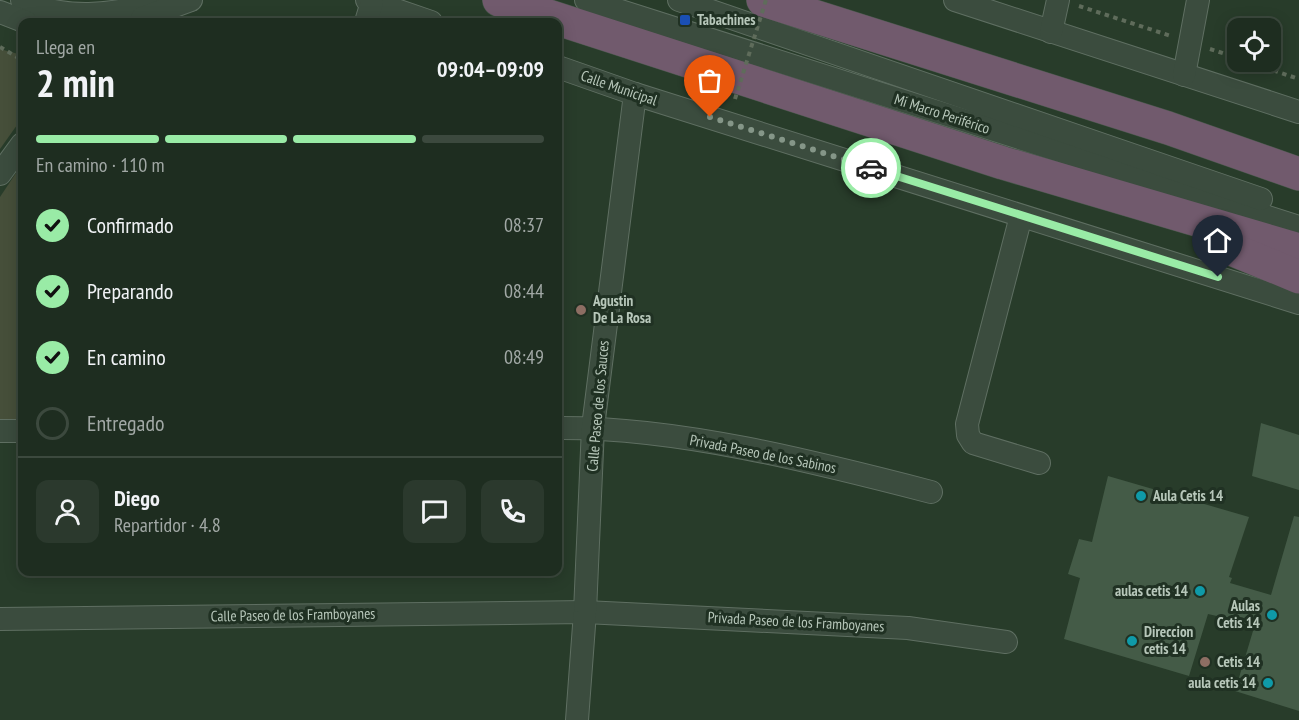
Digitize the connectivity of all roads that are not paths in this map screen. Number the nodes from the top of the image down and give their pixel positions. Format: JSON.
{"nodes":[{"id":1,"x":22,"y":0,"type":"edge"},
{"id":2,"x":499,"y":0,"type":"edge"},
{"id":3,"x":586,"y":0,"type":"edge"},
{"id":4,"x":679,"y":0,"type":"edge"},
{"id":5,"x":764,"y":0,"type":"edge"},
{"id":6,"x":955,"y":0,"type":"edge"},
{"id":7,"x":1198,"y":0,"type":"edge"},
{"id":8,"x":175,"y":2,"type":"edge"},
{"id":9,"x":1064,"y":2,"type":"edge"},
{"id":10,"x":368,"y":8,"type":"edge"},
{"id":11,"x":0,"y":12,"type":"edge"},
{"id":12,"x":138,"y":18,"type":"edge"},
{"id":13,"x":157,"y":18,"type":"edge"},
{"id":14,"x":413,"y":18,"type":"edge"},
{"id":15,"x":554,"y":18,"type":"edge"},
{"id":16,"x":18,"y":19,"type":"edge"},
{"id":17,"x":562,"y":20,"type":"edge"},
{"id":18,"x":1051,"y":32,"type":"junction"},
{"id":19,"x":562,"y":68,"type":"edge"},
{"id":20,"x":1184,"y":75,"type":"junction"},
{"id":21,"x":635,"y":94,"type":"junction"},
{"id":22,"x":1299,"y":112,"type":"edge"},
{"id":23,"x":18,"y":149,"type":"edge"},
{"id":24,"x":1004,"y":164,"type":"junction"},
{"id":25,"x":0,"y":174,"type":"edge"},
{"id":26,"x":1299,"y":174,"type":"edge"},
{"id":27,"x":1299,"y":212,"type":"edge"},
{"id":28,"x":1021,"y":216,"type":"junction"},
{"id":29,"x":1299,"y":227,"type":"edge"},
{"id":30,"x":1299,"y":250,"type":"edge"},
{"id":31,"x":1299,"y":277,"type":"edge"},
{"id":32,"x":1299,"y":303,"type":"edge"},
{"id":33,"x":593,"y":427,"type":"junction"},
{"id":34,"x":562,"y":428,"type":"edge"},
{"id":35,"x":0,"y":431,"type":"edge"},
{"id":36,"x":18,"y":431,"type":"edge"},
{"id":37,"x":1039,"y":463,"type":"dead end"},
{"id":38,"x":932,"y":492,"type":"dead end"},
{"id":39,"x":585,"y":612,"type":"junction"},
{"id":40,"x":0,"y":619,"type":"edge"},
{"id":41,"x":1006,"y":642,"type":"dead end"},
{"id":42,"x":577,"y":720,"type":"edge"}],
"edges":[{"from":1,"to":8,"type":"street"},
{"from":2,"to":15,"type":"highway"},
{"from":3,"to":29,"type":"street","name":"Mi Macro Periférico"},
{"from":4,"to":27,"type":"street","name":"Mi Macro Periférico"},
{"from":5,"to":26,"type":"highway"},
{"from":6,"to":18,"type":"street"},
{"from":7,"to":20,"type":"street"},
{"from":8,"to":12,"type":"street"},
{"from":8,"to":13,"type":"street"},
{"from":9,"to":18,"type":"street"},
{"from":10,"to":14,"type":"street"},
{"from":11,"to":16,"type":"street"},
{"from":17,"to":24,"type":"highway"},
{"from":18,"to":20,"type":"street"},
{"from":19,"to":21,"type":"street","name":"Calle Municipal"},
{"from":20,"to":22,"type":"street"},
{"from":21,"to":28,"type":"street","name":"Calle Municipal"},
{"from":21,"to":33,"type":"street","name":"Calle Paseo de los Sauces"},
{"from":23,"to":25,"type":"street"},
{"from":24,"to":30,"type":"highway"},
{"from":24,"to":31,"type":"highway"},
{"from":28,"to":32,"type":"street","name":"Calle Municipal"},
{"from":28,"to":37,"type":"street"},
{"from":33,"to":34,"type":"street","name":"Privada Paseo de los Sabinos"},
{"from":33,"to":38,"type":"street","name":"Privada Paseo de los Sabinos"},
{"from":33,"to":39,"type":"street","name":"Calle Paseo de los Sauces"},
{"from":35,"to":36,"type":"street"},
{"from":39,"to":40,"type":"street","name":"Calle Paseo de los Framboyanes"},
{"from":39,"to":41,"type":"street","name":"Privada Paseo de los Framboyanes"},
{"from":39,"to":42,"type":"street","name":"Calle Paseo de los Sauces"}]}
